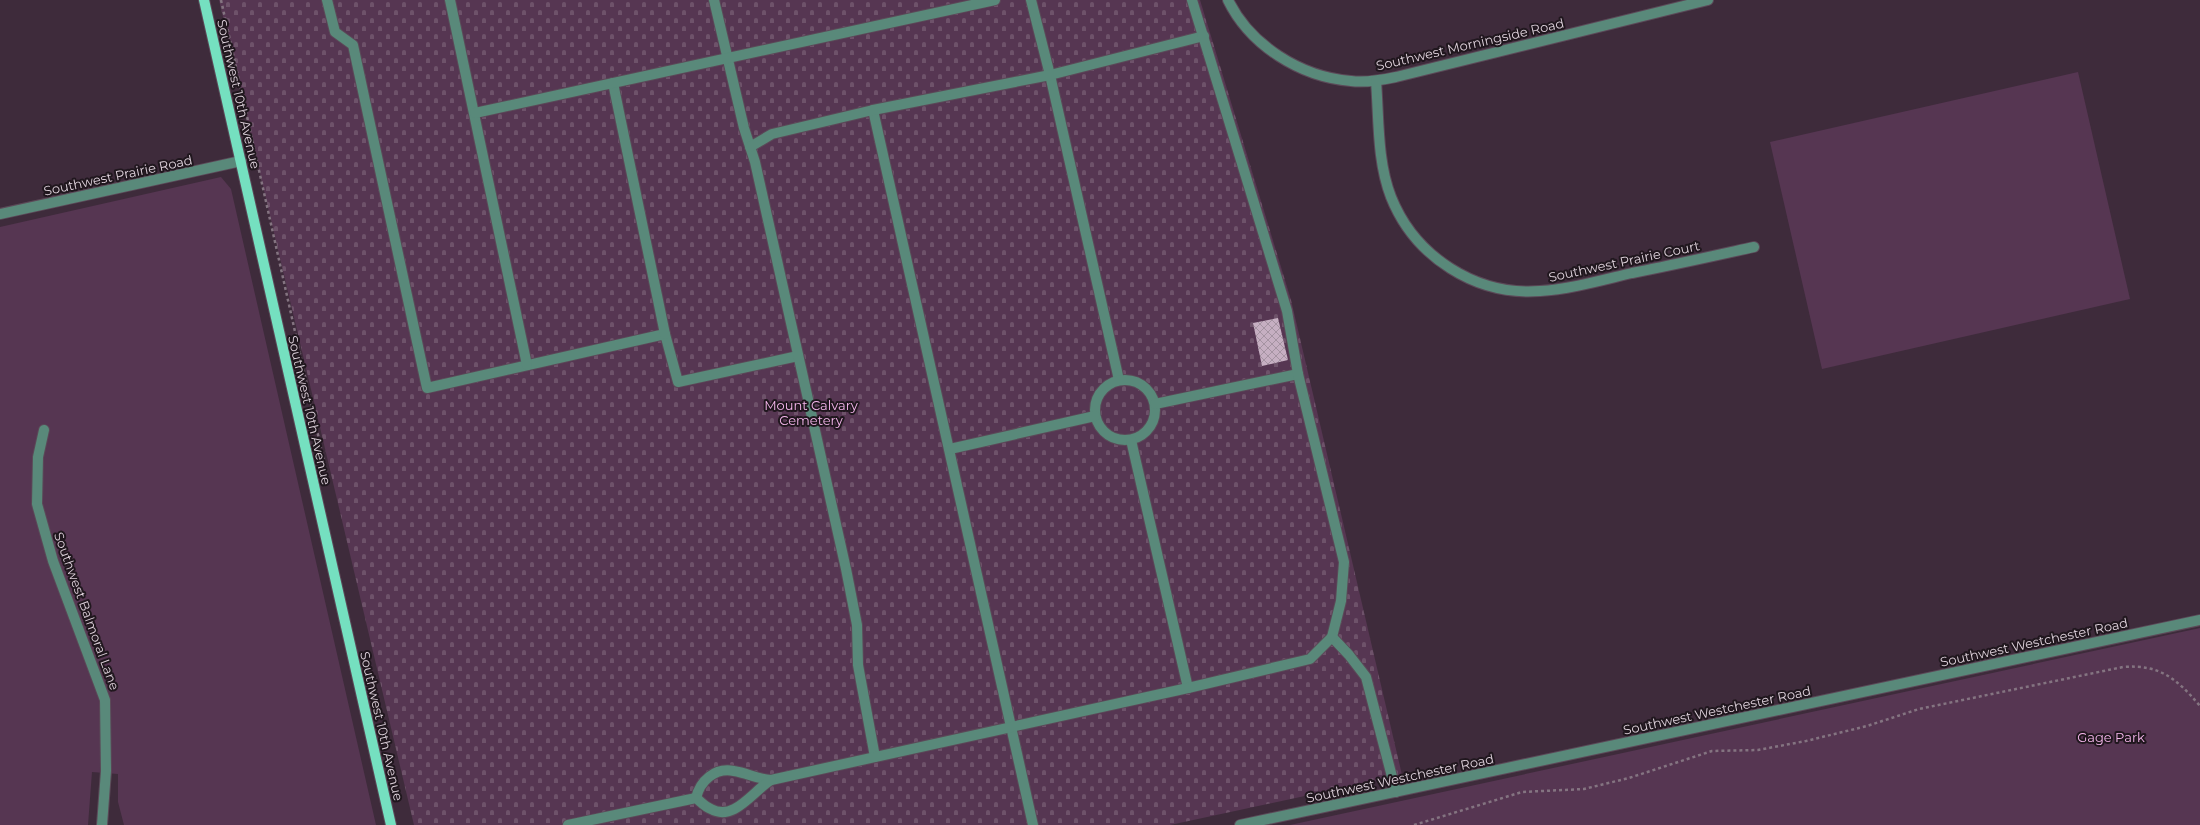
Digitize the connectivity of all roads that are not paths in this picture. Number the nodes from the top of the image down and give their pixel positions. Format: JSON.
{"nodes":[{"id":1,"x":204,"y":0,"type":"edge"},
{"id":2,"x":326,"y":0,"type":"edge"},
{"id":3,"x":450,"y":0,"type":"edge"},
{"id":4,"x":714,"y":0,"type":"edge"},
{"id":5,"x":995,"y":0,"type":"edge"},
{"id":6,"x":1031,"y":0,"type":"edge"},
{"id":7,"x":1192,"y":0,"type":"edge"},
{"id":8,"x":1228,"y":0,"type":"edge"},
{"id":9,"x":1708,"y":0,"type":"edge"},
{"id":10,"x":1204,"y":36,"type":"junction"},
{"id":11,"x":727,"y":58,"type":"junction"},
{"id":12,"x":1050,"y":75,"type":"junction"},
{"id":13,"x":1376,"y":80,"type":"junction"},
{"id":14,"x":613,"y":83,"type":"junction"},
{"id":15,"x":874,"y":110,"type":"junction"},
{"id":16,"x":475,"y":113,"type":"junction"},
{"id":17,"x":750,"y":147,"type":"junction"},
{"id":18,"x":241,"y":161,"type":"junction"},
{"id":19,"x":0,"y":214,"type":"edge"},
{"id":20,"x":1754,"y":247,"type":"dead end"},
{"id":21,"x":665,"y":334,"type":"junction"},
{"id":22,"x":798,"y":356,"type":"junction"},
{"id":23,"x":527,"y":365,"type":"junction"},
{"id":24,"x":1298,"y":374,"type":"junction"},
{"id":25,"x":1119,"y":380,"type":"junction"},
{"id":26,"x":1155,"y":404,"type":"junction"},
{"id":27,"x":1096,"y":416,"type":"junction"},
{"id":28,"x":44,"y":430,"type":"dead end"},
{"id":29,"x":1131,"y":440,"type":"junction"},
{"id":30,"x":950,"y":449,"type":"junction"},
{"id":31,"x":2200,"y":620,"type":"edge"},
{"id":32,"x":1332,"y":637,"type":"junction"},
{"id":33,"x":1188,"y":688,"type":"junction"},
{"id":34,"x":1012,"y":727,"type":"junction"},
{"id":35,"x":875,"y":757,"type":"junction"},
{"id":36,"x":771,"y":780,"type":"junction"},
{"id":37,"x":1396,"y":792,"type":"junction"},
{"id":38,"x":696,"y":798,"type":"junction"},
{"id":39,"x":102,"y":825,"type":"edge"},
{"id":40,"x":391,"y":825,"type":"edge"},
{"id":41,"x":568,"y":825,"type":"edge"},
{"id":42,"x":1033,"y":825,"type":"edge"},
{"id":43,"x":1240,"y":825,"type":"edge"}],
"edges":[{"from":1,"to":18,"type":"main road","name":"Southwest 10th Avenue"},
{"from":2,"to":23,"type":"street"},
{"from":3,"to":16,"type":"street"},
{"from":4,"to":11,"type":"street"},
{"from":5,"to":11,"type":"street"},
{"from":6,"to":12,"type":"street"},
{"from":7,"to":10,"type":"street"},
{"from":8,"to":13,"type":"street","name":"Southwest Morningside Road"},
{"from":9,"to":13,"type":"street","name":"Southwest Morningside Road"},
{"from":10,"to":12,"type":"street"},
{"from":10,"to":24,"type":"street"},
{"from":11,"to":14,"type":"street"},
{"from":11,"to":17,"type":"street"},
{"from":12,"to":15,"type":"street"},
{"from":12,"to":25,"type":"street"},
{"from":13,"to":20,"type":"street","name":"Southwest Prairie Court"},
{"from":14,"to":16,"type":"street"},
{"from":14,"to":21,"type":"street"},
{"from":15,"to":17,"type":"street"},
{"from":15,"to":30,"type":"street"},
{"from":16,"to":23,"type":"street"},
{"from":17,"to":22,"type":"street"},
{"from":18,"to":19,"type":"street","name":"Southwest Prairie Road"},
{"from":18,"to":40,"type":"main road","name":"Southwest 10th Avenue"},
{"from":21,"to":22,"type":"street"},
{"from":21,"to":23,"type":"street"},
{"from":22,"to":35,"type":"street"},
{"from":24,"to":26,"type":"street"},
{"from":24,"to":32,"type":"street"},
{"from":25,"to":26,"type":"street"},
{"from":25,"to":27,"type":"street"},
{"from":26,"to":29,"type":"street"},
{"from":27,"to":29,"type":"street"},
{"from":27,"to":30,"type":"street"},
{"from":28,"to":39,"type":"street","name":"Southwest Balmoral Lane"},
{"from":29,"to":33,"type":"street"},
{"from":30,"to":34,"type":"street"},
{"from":31,"to":37,"type":"street","name":"Southwest Westchester Road"},
{"from":32,"to":33,"type":"street"},
{"from":32,"to":37,"type":"street"},
{"from":33,"to":34,"type":"street"},
{"from":34,"to":35,"type":"street"},
{"from":34,"to":42,"type":"street"},
{"from":35,"to":36,"type":"street"},
{"from":36,"to":38,"type":"street"},
{"from":36,"to":38,"type":"street"},
{"from":37,"to":43,"type":"street","name":"Southwest Westchester Road"},
{"from":38,"to":41,"type":"street"}]}
